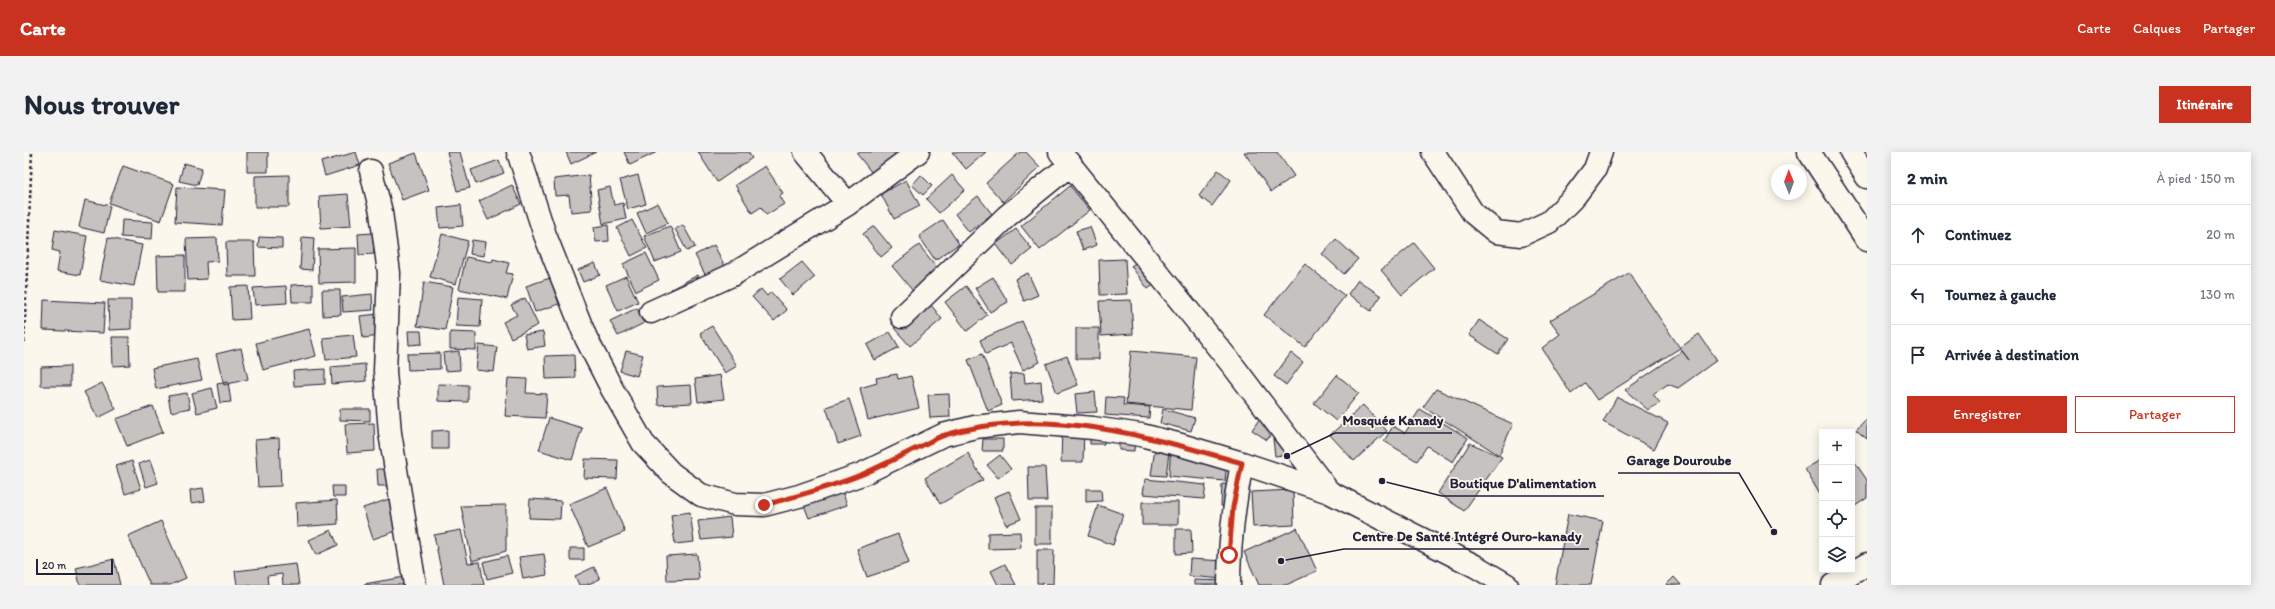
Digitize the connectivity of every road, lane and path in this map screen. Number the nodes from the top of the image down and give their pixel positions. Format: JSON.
{"nodes":[{"id":1,"x":32,"y":152,"type":"edge"},
{"id":2,"x":518,"y":152,"type":"edge"},
{"id":3,"x":805,"y":152,"type":"edge"},
{"id":4,"x":918,"y":152,"type":"edge"},
{"id":5,"x":1433,"y":152,"type":"edge"},
{"id":6,"x":1601,"y":152,"type":"edge"},
{"id":7,"x":1809,"y":152,"type":"edge"},
{"id":8,"x":1851,"y":152,"type":"edge"},
{"id":9,"x":1065,"y":158,"type":"edge"},
{"id":10,"x":371,"y":172,"type":"dead end"},
{"id":11,"x":1867,"y":177,"type":"edge"},
{"id":12,"x":848,"y":204,"type":"junction"},
{"id":13,"x":1867,"y":240,"type":"edge"},
{"id":14,"x":651,"y":312,"type":"dead end"},
{"id":15,"x":902,"y":317,"type":"dead end"},
{"id":16,"x":24,"y":342,"type":"edge"},
{"id":17,"x":1242,"y":463,"type":"junction"},
{"id":18,"x":1329,"y":492,"type":"junction"},
{"id":19,"x":1867,"y":564,"type":"edge"},
{"id":20,"x":415,"y":585,"type":"edge"},
{"id":21,"x":1229,"y":585,"type":"edge"},
{"id":22,"x":1507,"y":585,"type":"edge"},
{"id":23,"x":1833,"y":585,"type":"edge"}],
"edges":[{"from":1,"to":16,"type":"path"},
{"from":2,"to":17,"type":"street"},
{"from":3,"to":12,"type":"street"},
{"from":4,"to":12,"type":"street"},
{"from":5,"to":6,"type":"street"},
{"from":7,"to":13,"type":"street"},
{"from":8,"to":11,"type":"street"},
{"from":9,"to":15,"type":"street"},
{"from":9,"to":18,"type":"street"},
{"from":10,"to":20,"type":"street"},
{"from":12,"to":14,"type":"street"},
{"from":17,"to":18,"type":"street"},
{"from":17,"to":21,"type":"street"},
{"from":18,"to":22,"type":"street"},
{"from":19,"to":23,"type":"street"}]}
